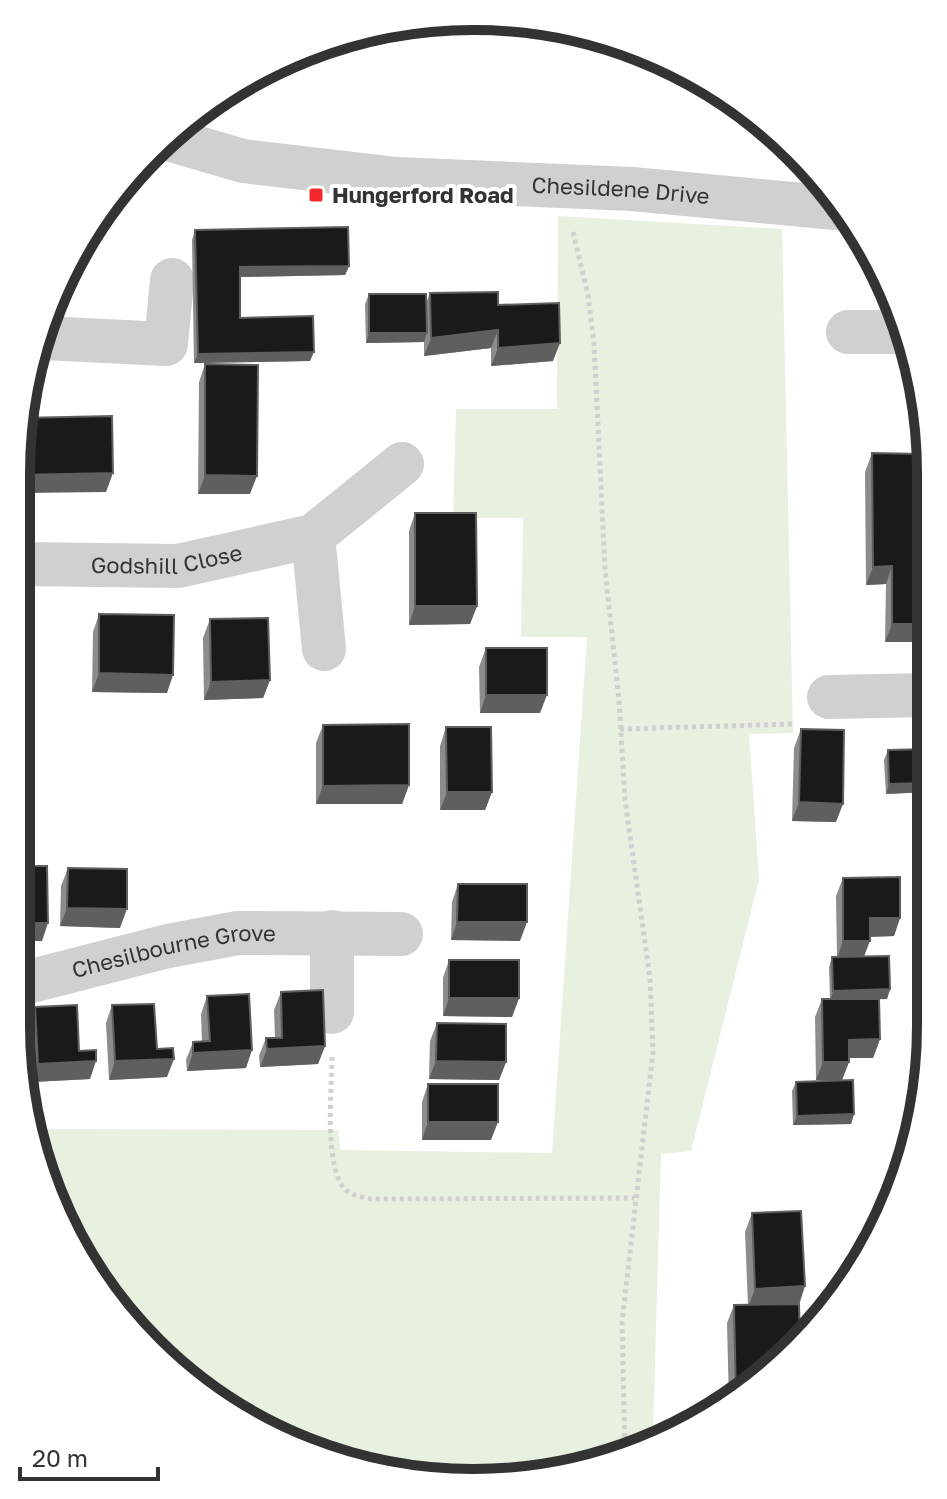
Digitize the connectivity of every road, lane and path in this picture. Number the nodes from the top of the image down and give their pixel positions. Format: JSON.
{"nodes":[{"id":1,"x":179,"y":142,"type":"edge"},
{"id":2,"x":561,"y":186,"type":"junction"},
{"id":3,"x":828,"y":207,"type":"edge"},
{"id":4,"x":172,"y":280,"type":"dead end"},
{"id":5,"x":848,"y":332,"type":"dead end"},
{"id":6,"x":893,"y":332,"type":"edge"},
{"id":7,"x":52,"y":338,"type":"edge"},
{"id":8,"x":402,"y":464,"type":"dead end"},
{"id":9,"x":313,"y":536,"type":"junction"},
{"id":10,"x":30,"y":564,"type":"edge"},
{"id":11,"x":324,"y":649,"type":"dead end"},
{"id":12,"x":917,"y":695,"type":"edge"},
{"id":13,"x":829,"y":697,"type":"joint"},
{"id":14,"x":620,"y":729,"type":"junction"},
{"id":15,"x":332,"y":932,"type":"junction"},
{"id":16,"x":401,"y":934,"type":"dead end"},
{"id":17,"x":30,"y":982,"type":"edge"},
{"id":18,"x":332,"y":1012,"type":"joint"},
{"id":19,"x":634,"y":1198,"type":"junction"},
{"id":20,"x":625,"y":1442,"type":"edge"}],
"edges":[{"from":1,"to":2,"type":"street","name":"Chesildene Drive"},
{"from":2,"to":3,"type":"street","name":"Chesildene Drive"},
{"from":2,"to":14,"type":"path"},
{"from":4,"to":7,"type":"street"},
{"from":5,"to":6,"type":"street"},
{"from":8,"to":9,"type":"street","name":"Godshill Close"},
{"from":9,"to":10,"type":"street","name":"Godshill Close"},
{"from":9,"to":11,"type":"street"},
{"from":12,"to":13,"type":"street"},
{"from":13,"to":14,"type":"path"},
{"from":14,"to":19,"type":"path"},
{"from":15,"to":16,"type":"street","name":"Chesilbourne Grove"},
{"from":15,"to":17,"type":"street","name":"Chesilbourne Grove"},
{"from":15,"to":18,"type":"street"},
{"from":18,"to":19,"type":"path"},
{"from":19,"to":20,"type":"path"}]}
